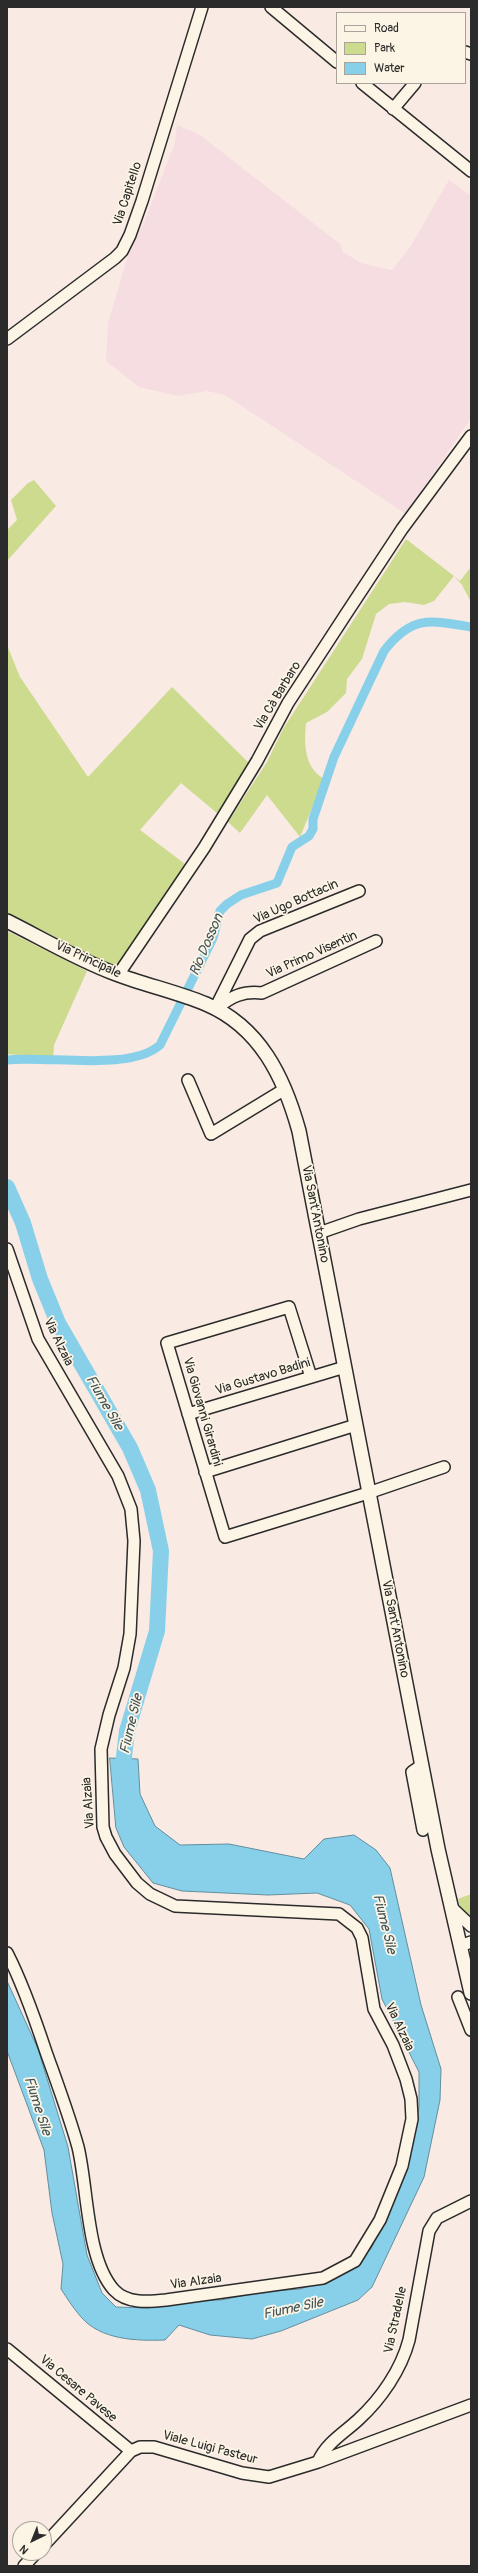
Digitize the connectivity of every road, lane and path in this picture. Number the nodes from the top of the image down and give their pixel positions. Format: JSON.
{"nodes":[{"id":1,"x":202,"y":7,"type":"edge"},
{"id":2,"x":271,"y":7,"type":"edge"},
{"id":3,"x":336,"y":61,"type":"edge"},
{"id":4,"x":363,"y":84,"type":"edge"},
{"id":5,"x":414,"y":84,"type":"edge"},
{"id":6,"x":394,"y":109,"type":"junction"},
{"id":7,"x":471,"y":171,"type":"edge"},
{"id":8,"x":7,"y":339,"type":"edge"},
{"id":9,"x":471,"y":436,"type":"edge"},
{"id":10,"x":359,"y":891,"type":"dead end"},
{"id":11,"x":7,"y":921,"type":"edge"},
{"id":12,"x":376,"y":941,"type":"dead end"},
{"id":13,"x":118,"y":975,"type":"junction"},
{"id":14,"x":172,"y":992,"type":"joint"},
{"id":15,"x":215,"y":1009,"type":"junction"},
{"id":16,"x":188,"y":1080,"type":"dead end"},
{"id":17,"x":286,"y":1089,"type":"junction"},
{"id":18,"x":471,"y":1190,"type":"edge"},
{"id":19,"x":319,"y":1233,"type":"junction"},
{"id":20,"x":7,"y":1248,"type":"edge"},
{"id":21,"x":345,"y":1367,"type":"junction"},
{"id":22,"x":311,"y":1377,"type":"junction"},
{"id":23,"x":188,"y":1414,"type":"junction"},
{"id":24,"x":356,"y":1425,"type":"junction"},
{"id":25,"x":444,"y":1467,"type":"dead end"},
{"id":26,"x":205,"y":1472,"type":"junction"},
{"id":27,"x":368,"y":1493,"type":"junction"},
{"id":28,"x":422,"y":1765,"type":"junction"},
{"id":29,"x":423,"y":1830,"type":"dead end"},
{"id":30,"x":451,"y":1907,"type":"junction"},
{"id":31,"x":471,"y":1926,"type":"edge"},
{"id":32,"x":465,"y":1944,"type":"edge"},
{"id":33,"x":7,"y":1953,"type":"edge"},
{"id":34,"x":469,"y":1970,"type":"edge"},
{"id":35,"x":471,"y":1993,"type":"edge"},
{"id":36,"x":458,"y":1998,"type":"dead end"},
{"id":37,"x":471,"y":2030,"type":"edge"},
{"id":38,"x":471,"y":2201,"type":"edge"},
{"id":39,"x":7,"y":2348,"type":"edge"},
{"id":40,"x":471,"y":2404,"type":"edge"},
{"id":41,"x":130,"y":2450,"type":"junction"},
{"id":42,"x":318,"y":2462,"type":"junction"},
{"id":43,"x":52,"y":2536,"type":"edge"}],
"edges":[{"from":1,"to":8,"type":"street","name":"Via Capitello"},
{"from":2,"to":3,"type":"street"},
{"from":4,"to":6,"type":"street"},
{"from":5,"to":6,"type":"street"},
{"from":6,"to":7,"type":"street"},
{"from":9,"to":13,"type":"street","name":"Via Cà Barbaro"},
{"from":10,"to":15,"type":"street","name":"Via Ugo Bottacin"},
{"from":11,"to":13,"type":"main road","name":"Via Principale"},
{"from":12,"to":15,"type":"street","name":"Via Primo Visentin"},
{"from":13,"to":14,"type":"main road","name":"Via Principale"},
{"from":14,"to":15,"type":"main road","name":"Via Sant'Antonino"},
{"from":15,"to":17,"type":"main road","name":"Via Sant'Antonino"},
{"from":16,"to":17,"type":"street"},
{"from":17,"to":19,"type":"main road","name":"Via Sant'Antonino"},
{"from":18,"to":19,"type":"street"},
{"from":19,"to":21,"type":"main road","name":"Via Sant'Antonino"},
{"from":20,"to":33,"type":"street","name":"Via Alzaia"},
{"from":21,"to":22,"type":"street","name":"Via Gustavo Badini"},
{"from":21,"to":24,"type":"main road","name":"Via Sant'Antonino"},
{"from":22,"to":23,"type":"street","name":"Via Gustavo Badini"},
{"from":22,"to":23,"type":"street","name":"Via Giovanni Girardini"},
{"from":23,"to":26,"type":"street","name":"Via Giovanni Girardini"},
{"from":24,"to":26,"type":"street"},
{"from":24,"to":27,"type":"main road","name":"Via Sant'Antonino"},
{"from":25,"to":27,"type":"street"},
{"from":26,"to":27,"type":"street","name":"Via Giovanni Girardini"},
{"from":27,"to":28,"type":"main road","name":"Via Sant'Antonino"},
{"from":28,"to":29,"type":"street"},
{"from":28,"to":30,"type":"main road","name":"Via Sant'Antonino"},
{"from":30,"to":31,"type":"street"},
{"from":30,"to":32,"type":"main road","name":"Via Sant'Antonino"},
{"from":32,"to":34,"type":"main road","name":"Via Sant'Antonino"},
{"from":34,"to":35,"type":"main road","name":"Via Sant'Antonino"},
{"from":36,"to":37,"type":"street"},
{"from":38,"to":42,"type":"street","name":"Via Stradelle"},
{"from":39,"to":41,"type":"street","name":"Via Cesare Pavese"},
{"from":40,"to":42,"type":"street","name":"Viale Luigi Pasteur"},
{"from":41,"to":42,"type":"street","name":"Viale Luigi Pasteur"},
{"from":41,"to":43,"type":"street"}]}
